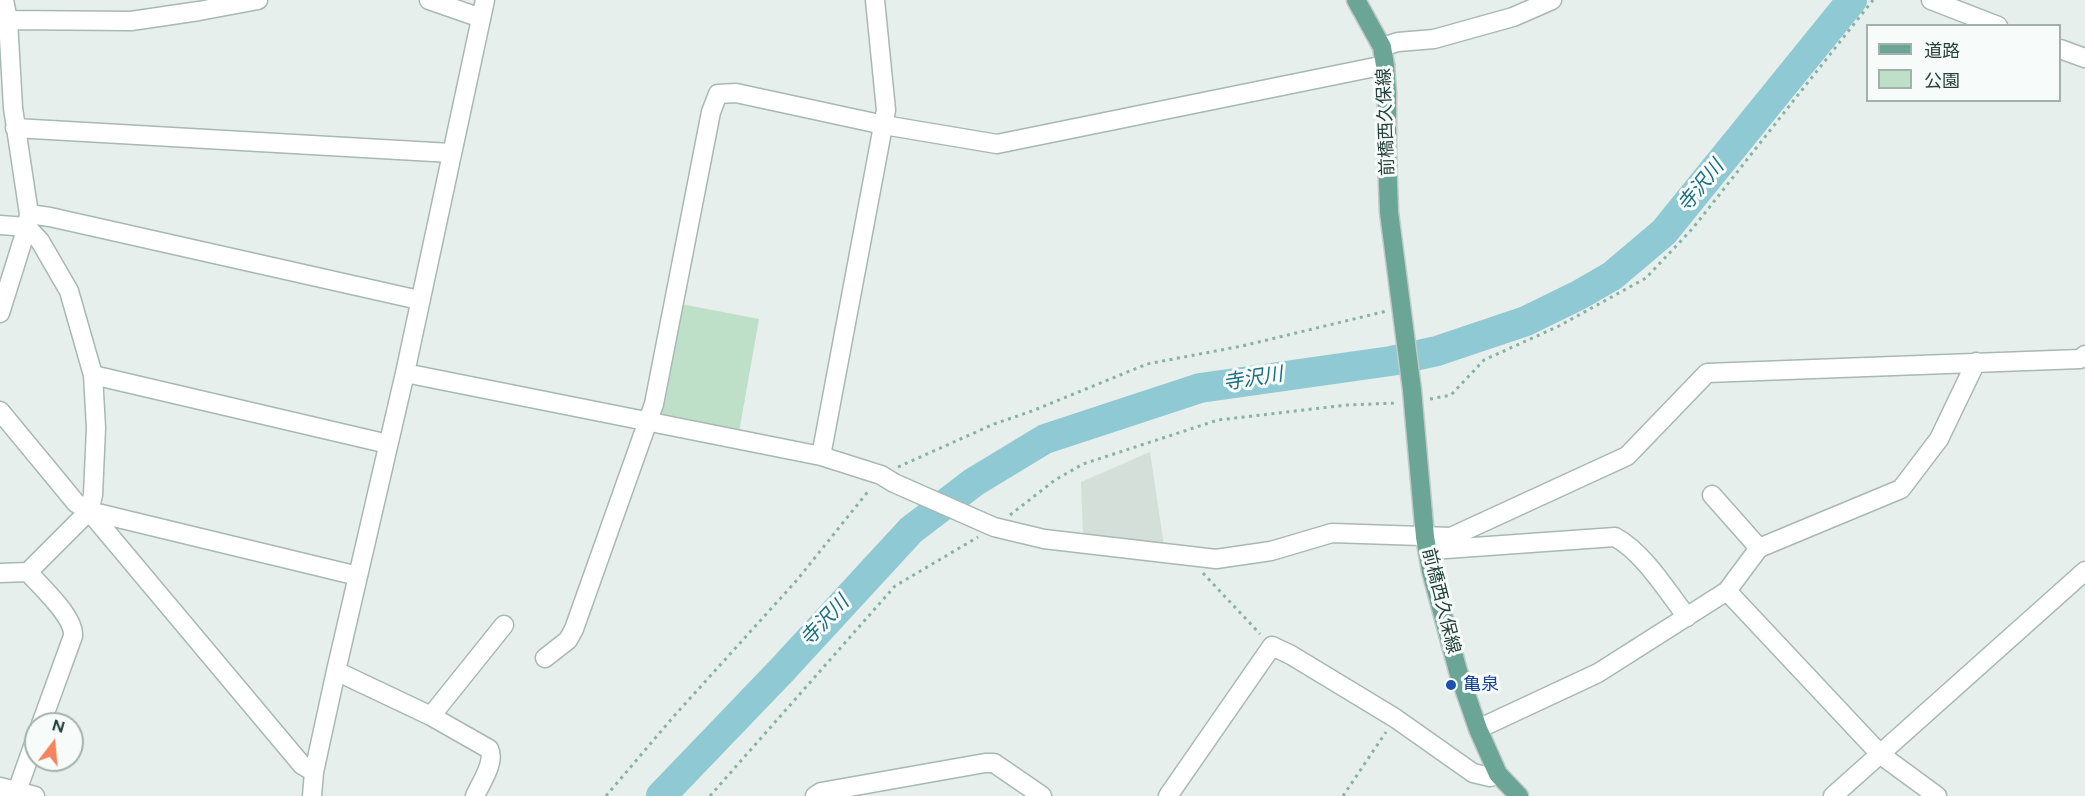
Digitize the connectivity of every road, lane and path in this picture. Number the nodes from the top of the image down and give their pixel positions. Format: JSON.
{"nodes":[{"id":1,"x":4,"y":0,"type":"edge"},
{"id":2,"x":258,"y":0,"type":"edge"},
{"id":3,"x":429,"y":0,"type":"edge"},
{"id":4,"x":485,"y":0,"type":"edge"},
{"id":5,"x":875,"y":0,"type":"edge"},
{"id":6,"x":1356,"y":0,"type":"edge"},
{"id":7,"x":1552,"y":0,"type":"edge"},
{"id":8,"x":1873,"y":0,"type":"edge"},
{"id":9,"x":1931,"y":0,"type":"edge"},
{"id":10,"x":481,"y":18,"type":"junction"},
{"id":11,"x":8,"y":20,"type":"junction"},
{"id":12,"x":1993,"y":24,"type":"edge"},
{"id":13,"x":4,"y":43,"type":"edge"},
{"id":14,"x":1382,"y":47,"type":"junction"},
{"id":15,"x":2061,"y":49,"type":"edge"},
{"id":16,"x":2085,"y":58,"type":"edge"},
{"id":17,"x":1385,"y":65,"type":"junction"},
{"id":18,"x":884,"y":125,"type":"junction"},
{"id":19,"x":15,"y":128,"type":"junction"},
{"id":20,"x":452,"y":153,"type":"junction"},
{"id":21,"x":28,"y":220,"type":"junction"},
{"id":22,"x":0,"y":225,"type":"edge"},
{"id":23,"x":419,"y":300,"type":"junction"},
{"id":24,"x":0,"y":313,"type":"edge"},
{"id":25,"x":1402,"y":315,"type":"junction"},
{"id":26,"x":2085,"y":355,"type":"edge"},
{"id":27,"x":1976,"y":362,"type":"junction"},
{"id":28,"x":405,"y":373,"type":"junction"},
{"id":29,"x":93,"y":375,"type":"junction"},
{"id":30,"x":1412,"y":396,"type":"junction"},
{"id":31,"x":0,"y":411,"type":"edge"},
{"id":32,"x":648,"y":422,"type":"junction"},
{"id":33,"x":388,"y":444,"type":"junction"},
{"id":34,"x":821,"y":456,"type":"junction"},
{"id":35,"x":888,"y":479,"type":"junction"},
{"id":36,"x":1712,"y":495,"type":"dead end"},
{"id":37,"x":89,"y":511,"type":"junction"},
{"id":38,"x":1426,"y":543,"type":"junction"},
{"id":39,"x":1759,"y":548,"type":"junction"},
{"id":40,"x":1196,"y":558,"type":"junction"},
{"id":41,"x":2085,"y":571,"type":"edge"},
{"id":42,"x":28,"y":572,"type":"junction"},
{"id":43,"x":0,"y":573,"type":"edge"},
{"id":44,"x":358,"y":576,"type":"junction"},
{"id":45,"x":1727,"y":591,"type":"junction"},
{"id":46,"x":1687,"y":616,"type":"junction"},
{"id":47,"x":504,"y":625,"type":"dead end"},
{"id":48,"x":1272,"y":646,"type":"junction"},
{"id":49,"x":545,"y":658,"type":"dead end"},
{"id":50,"x":336,"y":670,"type":"junction"},
{"id":51,"x":45,"y":712,"type":"edge"},
{"id":52,"x":431,"y":716,"type":"junction"},
{"id":53,"x":1395,"y":718,"type":"junction"},
{"id":54,"x":1478,"y":729,"type":"junction"},
{"id":55,"x":1881,"y":755,"type":"junction"},
{"id":56,"x":24,"y":760,"type":"edge"},
{"id":57,"x":314,"y":772,"type":"junction"},
{"id":58,"x":1498,"y":774,"type":"junction"},
{"id":59,"x":8,"y":789,"type":"edge"},
{"id":60,"x":35,"y":796,"type":"edge"},
{"id":61,"x":312,"y":796,"type":"edge"},
{"id":62,"x":475,"y":796,"type":"edge"},
{"id":63,"x":606,"y":796,"type":"edge"},
{"id":64,"x":815,"y":796,"type":"edge"},
{"id":65,"x":1042,"y":796,"type":"edge"},
{"id":66,"x":1168,"y":796,"type":"edge"},
{"id":67,"x":1343,"y":796,"type":"edge"},
{"id":68,"x":1519,"y":796,"type":"edge"},
{"id":69,"x":1833,"y":796,"type":"edge"},
{"id":70,"x":1937,"y":796,"type":"edge"}],
"edges":[{"from":1,"to":11,"type":"street"},
{"from":2,"to":11,"type":"street"},
{"from":3,"to":10,"type":"street"},
{"from":4,"to":10,"type":"street"},
{"from":5,"to":18,"type":"street"},
{"from":6,"to":14,"type":"main road","name":"前橋西久保線"},
{"from":7,"to":14,"type":"street"},
{"from":8,"to":30,"type":"path"},
{"from":9,"to":12,"type":"street"},
{"from":10,"to":20,"type":"street"},
{"from":11,"to":13,"type":"street"},
{"from":13,"to":19,"type":"street"},
{"from":14,"to":17,"type":"main road","name":"前橋西久保線"},
{"from":15,"to":16,"type":"street"},
{"from":17,"to":18,"type":"street"},
{"from":17,"to":25,"type":"main road","name":"前橋西久保線"},
{"from":18,"to":32,"type":"street"},
{"from":18,"to":34,"type":"street"},
{"from":19,"to":20,"type":"street"},
{"from":19,"to":21,"type":"street"},
{"from":20,"to":23,"type":"street"},
{"from":21,"to":22,"type":"street"},
{"from":21,"to":23,"type":"street"},
{"from":21,"to":24,"type":"street"},
{"from":21,"to":29,"type":"street"},
{"from":23,"to":28,"type":"street"},
{"from":25,"to":30,"type":"main road","name":"前橋西久保線"},
{"from":25,"to":35,"type":"path"},
{"from":26,"to":27,"type":"street"},
{"from":27,"to":38,"type":"street"},
{"from":27,"to":39,"type":"street"},
{"from":28,"to":32,"type":"street"},
{"from":28,"to":33,"type":"street"},
{"from":29,"to":33,"type":"street"},
{"from":29,"to":37,"type":"street"},
{"from":30,"to":38,"type":"main road","name":"前橋西久保線"},
{"from":31,"to":37,"type":"street"},
{"from":32,"to":34,"type":"street"},
{"from":32,"to":49,"type":"street"},
{"from":33,"to":44,"type":"street"},
{"from":34,"to":35,"type":"street"},
{"from":35,"to":40,"type":"street"},
{"from":35,"to":63,"type":"path"},
{"from":36,"to":39,"type":"street"},
{"from":37,"to":42,"type":"street"},
{"from":37,"to":44,"type":"street"},
{"from":37,"to":57,"type":"street"},
{"from":38,"to":40,"type":"street"},
{"from":38,"to":46,"type":"street"},
{"from":38,"to":54,"type":"main road","name":"前橋西久保線"},
{"from":39,"to":45,"type":"street"},
{"from":40,"to":48,"type":"path"},
{"from":41,"to":55,"type":"street"},
{"from":42,"to":43,"type":"street"},
{"from":42,"to":51,"type":"street"},
{"from":44,"to":50,"type":"street"},
{"from":45,"to":46,"type":"street"},
{"from":45,"to":55,"type":"street"},
{"from":46,"to":54,"type":"street"},
{"from":47,"to":52,"type":"street"},
{"from":48,"to":53,"type":"street"},
{"from":48,"to":66,"type":"street"},
{"from":50,"to":52,"type":"street"},
{"from":50,"to":57,"type":"street"},
{"from":52,"to":62,"type":"street"},
{"from":53,"to":58,"type":"street"},
{"from":53,"to":67,"type":"path"},
{"from":54,"to":58,"type":"main road","name":"前橋西久保線"},
{"from":55,"to":69,"type":"street"},
{"from":55,"to":70,"type":"street"},
{"from":56,"to":59,"type":"street"},
{"from":57,"to":61,"type":"street"},
{"from":58,"to":68,"type":"main road","name":"前橋西久保線"},
{"from":59,"to":60,"type":"street"},
{"from":64,"to":65,"type":"street"}]}
